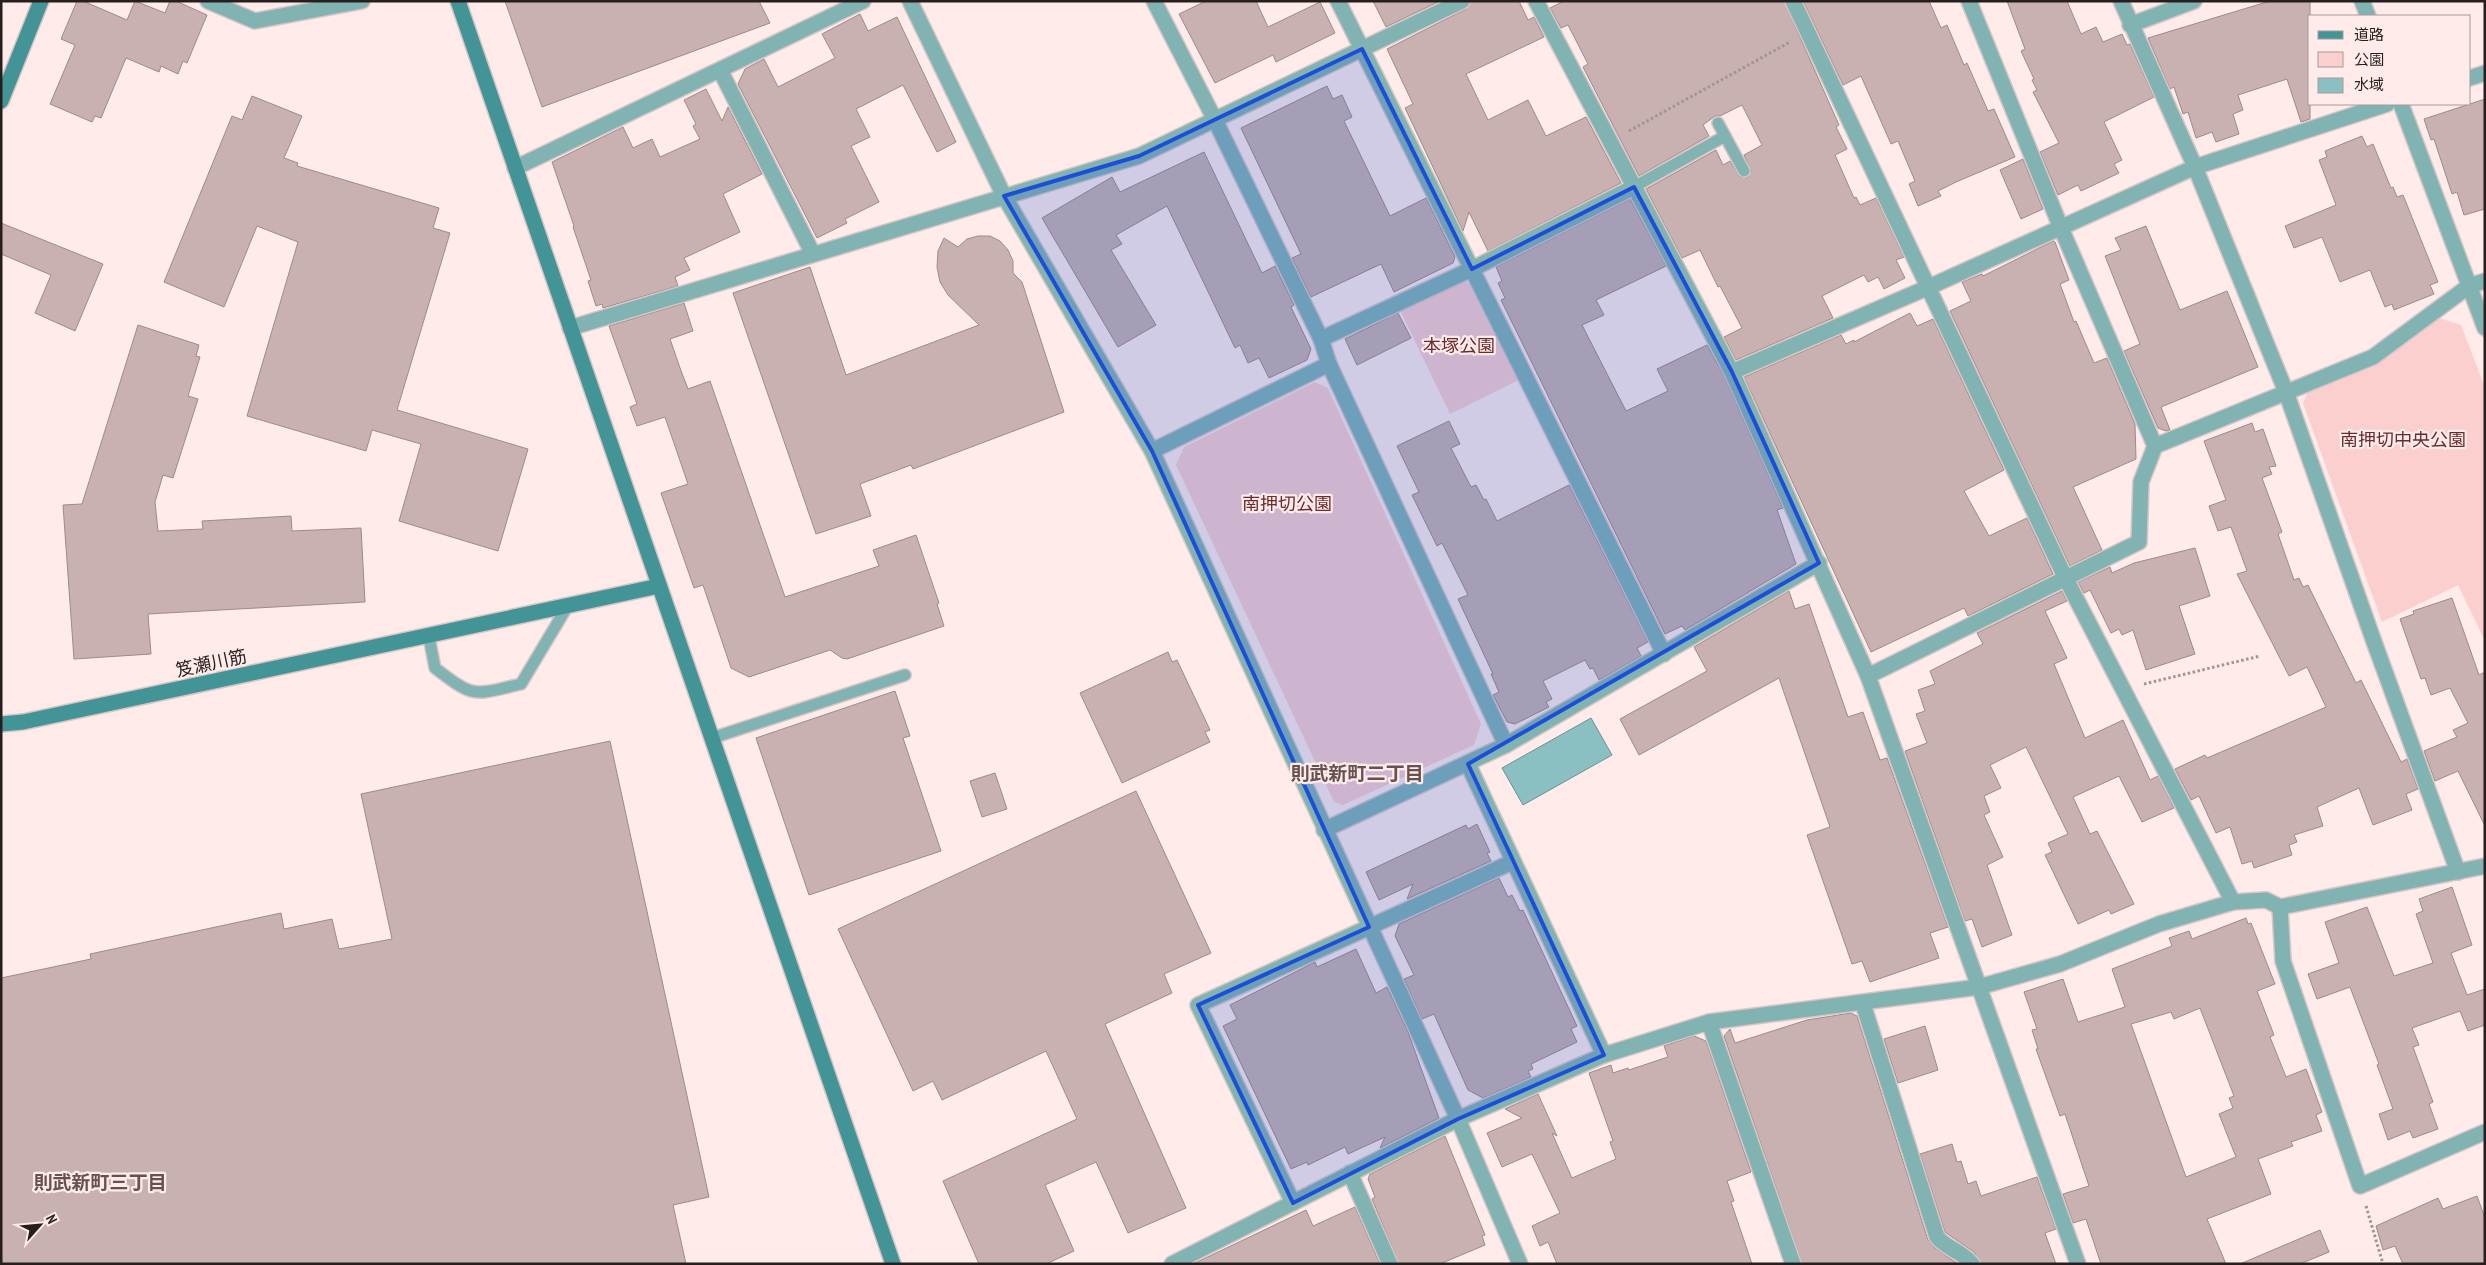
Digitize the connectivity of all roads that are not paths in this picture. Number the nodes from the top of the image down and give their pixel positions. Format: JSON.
{"nodes":[{"id":1,"x":41,"y":1,"type":"edge"},
{"id":2,"x":208,"y":1,"type":"edge"},
{"id":3,"x":362,"y":1,"type":"edge"},
{"id":4,"x":458,"y":1,"type":"edge"},
{"id":5,"x":862,"y":1,"type":"edge"},
{"id":6,"x":910,"y":1,"type":"edge"},
{"id":7,"x":1154,"y":1,"type":"edge"},
{"id":8,"x":1338,"y":1,"type":"edge"},
{"id":9,"x":1462,"y":1,"type":"edge"},
{"id":10,"x":1536,"y":1,"type":"edge"},
{"id":11,"x":1793,"y":1,"type":"edge"},
{"id":12,"x":1969,"y":1,"type":"edge"},
{"id":13,"x":2121,"y":1,"type":"edge"},
{"id":14,"x":2194,"y":1,"type":"edge"},
{"id":15,"x":2362,"y":1,"type":"edge"},
{"id":16,"x":2368,"y":15,"type":"edge"},
{"id":17,"x":2130,"y":25,"type":"junction"},
{"id":18,"x":1362,"y":49,"type":"junction"},
{"id":19,"x":720,"y":70,"type":"junction"},
{"id":20,"x":2485,"y":73,"type":"edge"},
{"id":21,"x":2471,"y":78,"type":"edge"},
{"id":22,"x":1,"y":101,"type":"edge"},
{"id":23,"x":2384,"y":105,"type":"edge"},
{"id":24,"x":2401,"y":105,"type":"edge"},
{"id":25,"x":1215,"y":120,"type":"junction"},
{"id":26,"x":1718,"y":123,"type":"dead end"},
{"id":27,"x":1726,"y":136,"type":"junction"},
{"id":28,"x":2195,"y":167,"type":"junction"},
{"id":29,"x":515,"y":168,"type":"junction"},
{"id":30,"x":1744,"y":171,"type":"dead end"},
{"id":31,"x":1634,"y":187,"type":"junction"},
{"id":32,"x":1004,"y":196,"type":"junction"},
{"id":33,"x":2061,"y":228,"type":"junction"},
{"id":34,"x":813,"y":254,"type":"junction"},
{"id":35,"x":1472,"y":269,"type":"junction"},
{"id":36,"x":2485,"y":280,"type":"edge"},
{"id":37,"x":2469,"y":286,"type":"junction"},
{"id":38,"x":1929,"y":288,"type":"junction"},
{"id":39,"x":570,"y":328,"type":"junction"},
{"id":40,"x":2485,"y":328,"type":"edge"},
{"id":41,"x":1321,"y":339,"type":"junction"},
{"id":42,"x":1329,"y":364,"type":"junction"},
{"id":43,"x":1732,"y":372,"type":"junction"},
{"id":44,"x":2286,"y":392,"type":"junction"},
{"id":45,"x":2155,"y":446,"type":"junction"},
{"id":46,"x":1152,"y":451,"type":"junction"},
{"id":47,"x":1819,"y":563,"type":"junction"},
{"id":48,"x":2065,"y":577,"type":"junction"},
{"id":49,"x":659,"y":586,"type":"junction"},
{"id":50,"x":567,"y":607,"type":"junction"},
{"id":51,"x":429,"y":637,"type":"junction"},
{"id":52,"x":1664,"y":654,"type":"junction"},
{"id":53,"x":905,"y":675,"type":"dead end"},
{"id":54,"x":1868,"y":676,"type":"junction"},
{"id":55,"x":1,"y":724,"type":"edge"},
{"id":56,"x":712,"y":738,"type":"junction"},
{"id":57,"x":1506,"y":745,"type":"junction"},
{"id":58,"x":1468,"y":764,"type":"junction"},
{"id":59,"x":1324,"y":830,"type":"junction"},
{"id":60,"x":1512,"y":862,"type":"junction"},
{"id":61,"x":2485,"y":867,"type":"edge"},
{"id":62,"x":2458,"y":872,"type":"junction"},
{"id":63,"x":2233,"y":902,"type":"junction"},
{"id":64,"x":2280,"y":907,"type":"junction"},
{"id":65,"x":1369,"y":927,"type":"junction"},
{"id":66,"x":1979,"y":987,"type":"junction"},
{"id":67,"x":1863,"y":1004,"type":"junction"},
{"id":68,"x":1709,"y":1022,"type":"junction"},
{"id":69,"x":1604,"y":1055,"type":"junction"},
{"id":70,"x":1458,"y":1118,"type":"junction"},
{"id":71,"x":2485,"y":1132,"type":"edge"},
{"id":72,"x":1350,"y":1174,"type":"junction"},
{"id":73,"x":1293,"y":1202,"type":"junction"},
{"id":74,"x":893,"y":1264,"type":"edge"},
{"id":75,"x":1172,"y":1264,"type":"edge"},
{"id":76,"x":1390,"y":1264,"type":"edge"},
{"id":77,"x":1520,"y":1264,"type":"edge"},
{"id":78,"x":1793,"y":1264,"type":"edge"},
{"id":79,"x":1972,"y":1264,"type":"edge"},
{"id":80,"x":2078,"y":1264,"type":"edge"}],
"edges":[{"from":1,"to":22,"type":"street"},
{"from":2,"to":3,"type":"street"},
{"from":4,"to":29,"type":"street"},
{"from":5,"to":19,"type":"street"},
{"from":6,"to":32,"type":"street"},
{"from":7,"to":25,"type":"street"},
{"from":8,"to":18,"type":"street"},
{"from":9,"to":18,"type":"street"},
{"from":10,"to":31,"type":"street"},
{"from":11,"to":38,"type":"street"},
{"from":12,"to":33,"type":"street"},
{"from":13,"to":17,"type":"street"},
{"from":14,"to":17,"type":"street"},
{"from":15,"to":16,"type":"street"},
{"from":17,"to":28,"type":"street"},
{"from":18,"to":25,"type":"street"},
{"from":18,"to":35,"type":"street"},
{"from":19,"to":29,"type":"street"},
{"from":19,"to":34,"type":"street"},
{"from":20,"to":21,"type":"street"},
{"from":23,"to":28,"type":"street"},
{"from":24,"to":37,"type":"street"},
{"from":25,"to":32,"type":"street"},
{"from":25,"to":41,"type":"street"},
{"from":26,"to":27,"type":"lane"},
{"from":27,"to":30,"type":"lane"},
{"from":27,"to":31,"type":"lane"},
{"from":28,"to":33,"type":"street"},
{"from":28,"to":44,"type":"street"},
{"from":29,"to":39,"type":"street"},
{"from":31,"to":35,"type":"street"},
{"from":31,"to":43,"type":"street"},
{"from":32,"to":34,"type":"street"},
{"from":32,"to":46,"type":"street"},
{"from":33,"to":38,"type":"street"},
{"from":33,"to":45,"type":"street"},
{"from":34,"to":39,"type":"street"},
{"from":35,"to":41,"type":"street"},
{"from":35,"to":52,"type":"street"},
{"from":36,"to":37,"type":"street"},
{"from":37,"to":40,"type":"street"},
{"from":37,"to":44,"type":"street"},
{"from":38,"to":43,"type":"street"},
{"from":38,"to":48,"type":"street"},
{"from":39,"to":49,"type":"street"},
{"from":41,"to":42,"type":"street"},
{"from":42,"to":46,"type":"street"},
{"from":42,"to":57,"type":"street"},
{"from":43,"to":47,"type":"street"},
{"from":44,"to":45,"type":"street"},
{"from":44,"to":62,"type":"street"},
{"from":45,"to":48,"type":"street"},
{"from":46,"to":59,"type":"street"},
{"from":47,"to":52,"type":"street"},
{"from":47,"to":54,"type":"street"},
{"from":48,"to":54,"type":"street"},
{"from":48,"to":63,"type":"street"},
{"from":49,"to":50,"type":"street","name":"笈瀬川筋"},
{"from":49,"to":56,"type":"street"},
{"from":50,"to":51,"type":"street","name":"笈瀬川筋"},
{"from":50,"to":51,"type":"lane"},
{"from":51,"to":55,"type":"street","name":"笈瀬川筋"},
{"from":52,"to":57,"type":"street"},
{"from":53,"to":56,"type":"lane"},
{"from":54,"to":66,"type":"street"},
{"from":56,"to":74,"type":"street"},
{"from":57,"to":58,"type":"street"},
{"from":58,"to":59,"type":"street"},
{"from":58,"to":60,"type":"street"},
{"from":59,"to":65,"type":"street"},
{"from":60,"to":65,"type":"street"},
{"from":60,"to":69,"type":"street"},
{"from":61,"to":62,"type":"street"},
{"from":62,"to":64,"type":"street"},
{"from":63,"to":64,"type":"street"},
{"from":63,"to":66,"type":"street"},
{"from":64,"to":71,"type":"street"},
{"from":65,"to":70,"type":"street"},
{"from":65,"to":73,"type":"street"},
{"from":66,"to":67,"type":"street"},
{"from":66,"to":80,"type":"street"},
{"from":67,"to":68,"type":"street"},
{"from":67,"to":79,"type":"street"},
{"from":68,"to":69,"type":"street"},
{"from":68,"to":78,"type":"street"},
{"from":69,"to":70,"type":"street"},
{"from":70,"to":72,"type":"street"},
{"from":70,"to":77,"type":"street"},
{"from":72,"to":73,"type":"street"},
{"from":72,"to":76,"type":"street"},
{"from":73,"to":75,"type":"street"}]}
